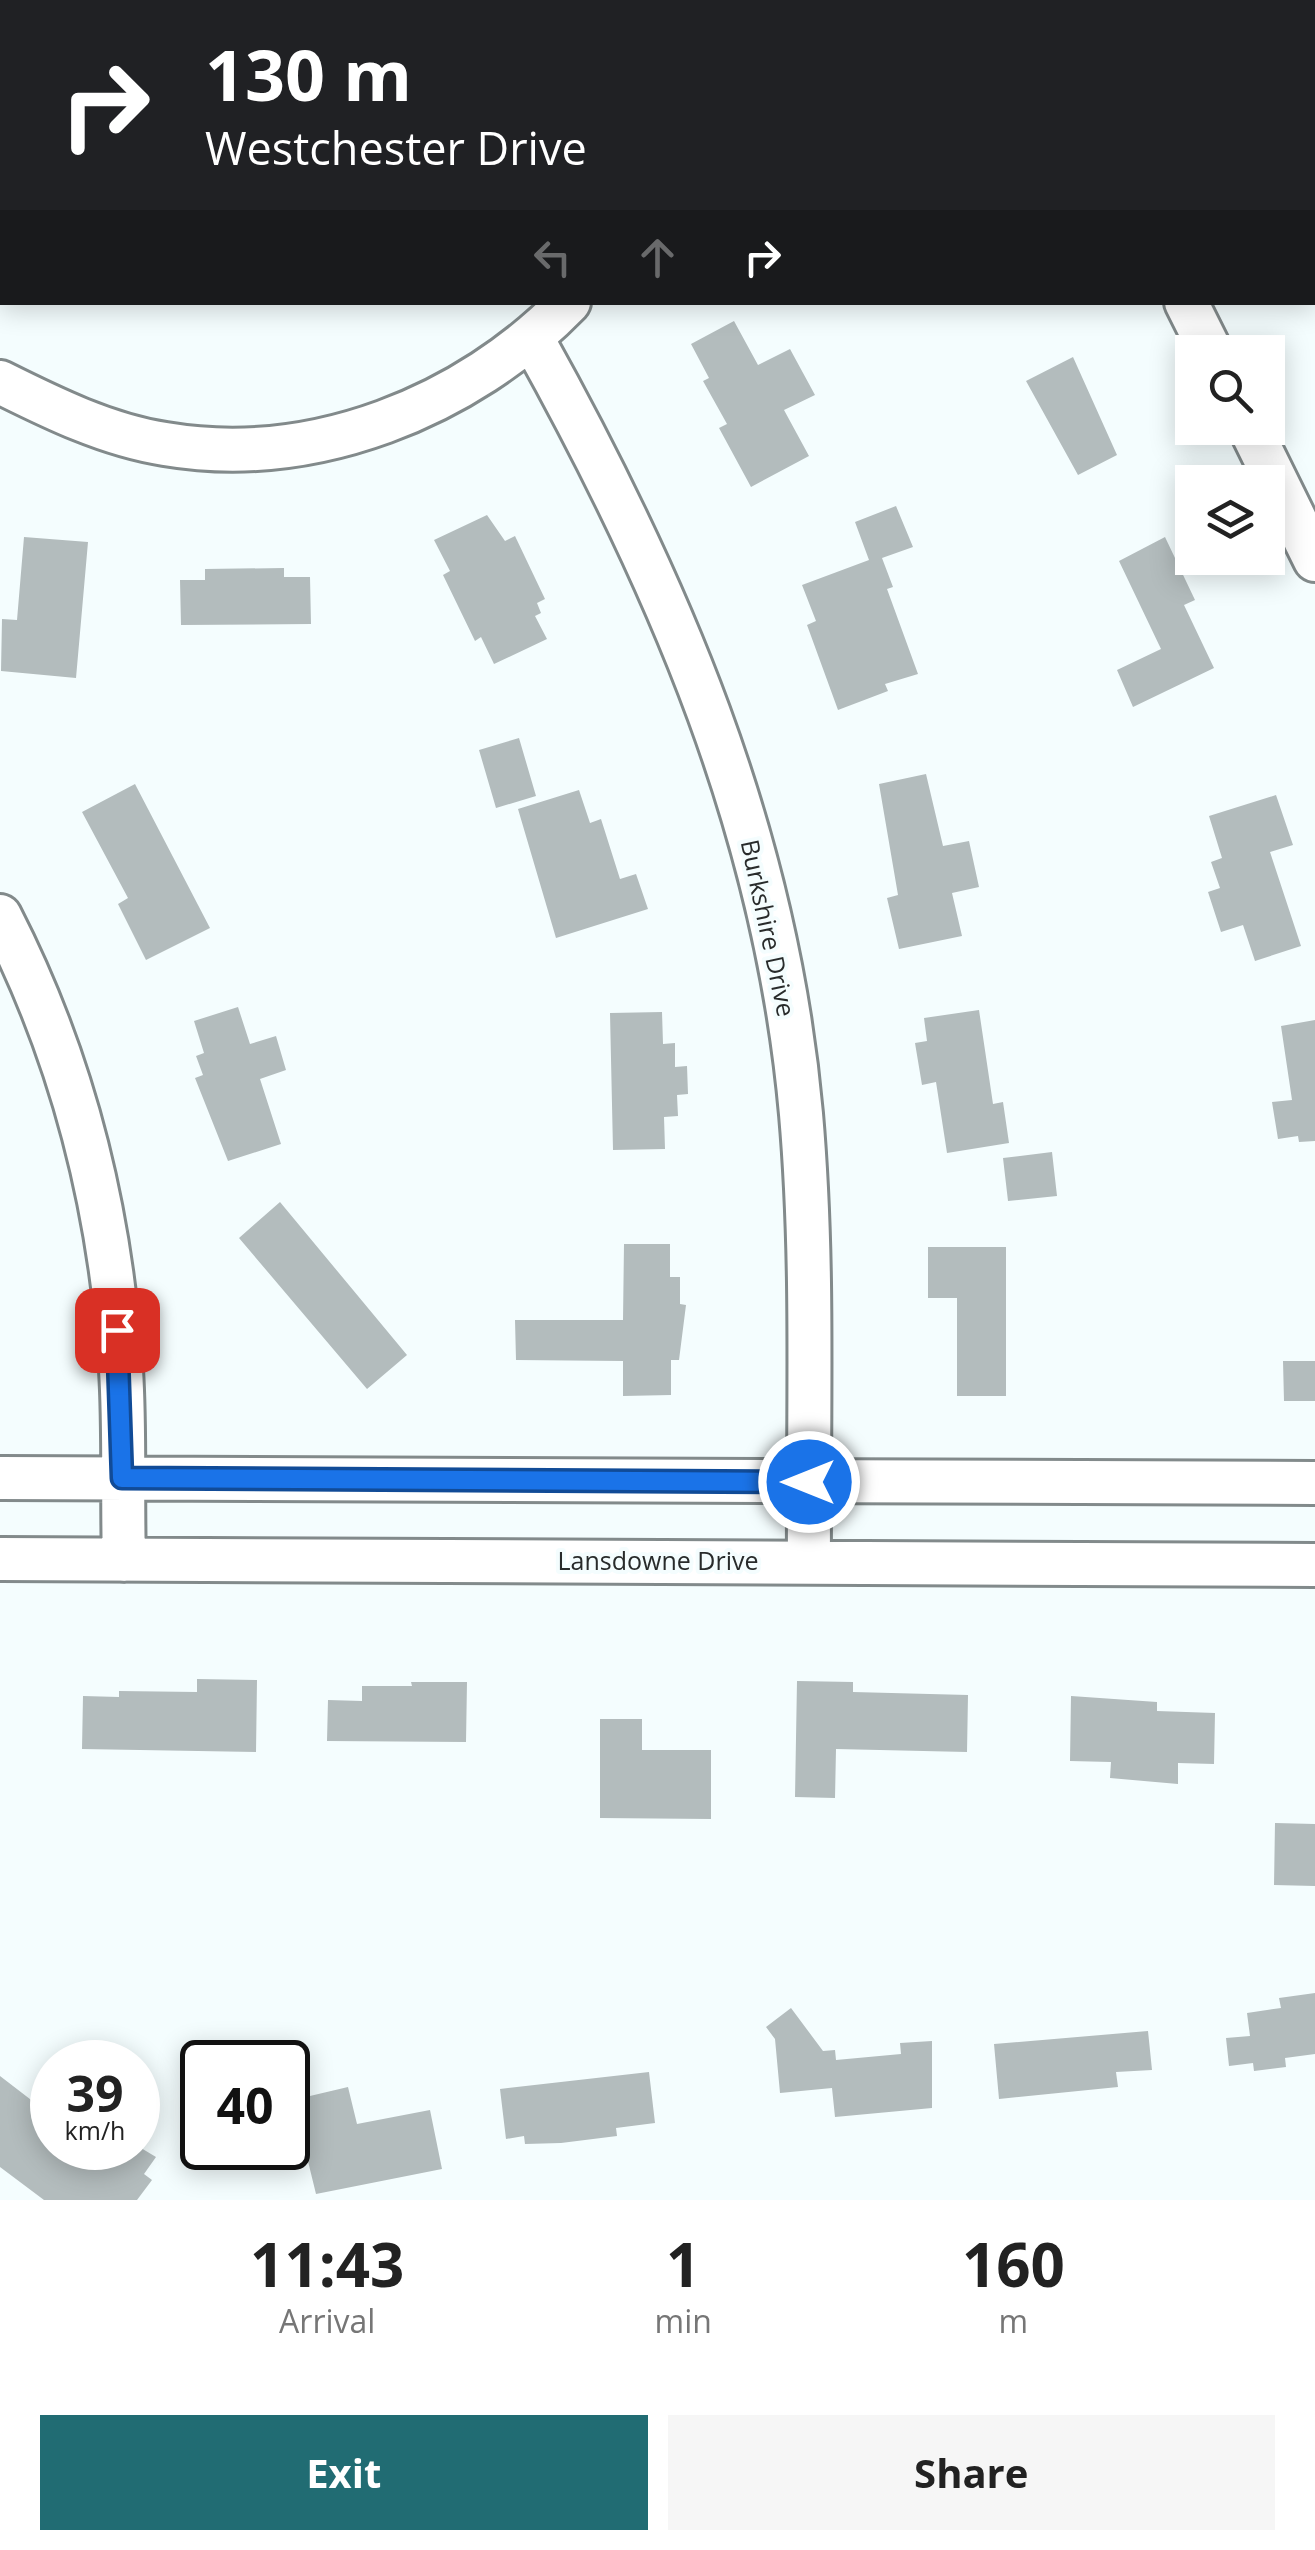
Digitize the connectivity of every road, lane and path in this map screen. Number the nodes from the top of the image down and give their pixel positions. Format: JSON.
{"nodes":[{"id":1,"x":566,"y":305,"type":"edge"},
{"id":2,"x":1188,"y":305,"type":"edge"},
{"id":3,"x":1203,"y":335,"type":"edge"},
{"id":4,"x":533,"y":340,"type":"junction"},
{"id":5,"x":0,"y":382,"type":"edge"},
{"id":6,"x":1258,"y":445,"type":"edge"},
{"id":7,"x":1315,"y":560,"type":"edge"},
{"id":8,"x":0,"y":916,"type":"edge"},
{"id":9,"x":0,"y":1478,"type":"edge"},
{"id":10,"x":122,"y":1478,"type":"junction"},
{"id":11,"x":809,"y":1482,"type":"junction"},
{"id":12,"x":1315,"y":1483,"type":"edge"},
{"id":13,"x":0,"y":1560,"type":"edge"},
{"id":14,"x":124,"y":1560,"type":"junction"},
{"id":15,"x":809,"y":1562,"type":"junction"},
{"id":16,"x":1315,"y":1565,"type":"edge"}],
"edges":[{"from":1,"to":4,"type":"street"},
{"from":2,"to":3,"type":"street"},
{"from":4,"to":5,"type":"street"},
{"from":4,"to":11,"type":"street","name":"Burkshire Drive"},
{"from":6,"to":7,"type":"street"},
{"from":8,"to":10,"type":"street"},
{"from":9,"to":10,"type":"street"},
{"from":10,"to":11,"type":"street"},
{"from":10,"to":14,"type":"street"},
{"from":11,"to":12,"type":"street"},
{"from":11,"to":15,"type":"street","name":"Burkshire Drive"},
{"from":13,"to":14,"type":"street","name":"Lansdowne Drive"},
{"from":14,"to":15,"type":"street","name":"Lansdowne Drive"},
{"from":15,"to":16,"type":"street","name":"Lansdowne Drive"}]}
